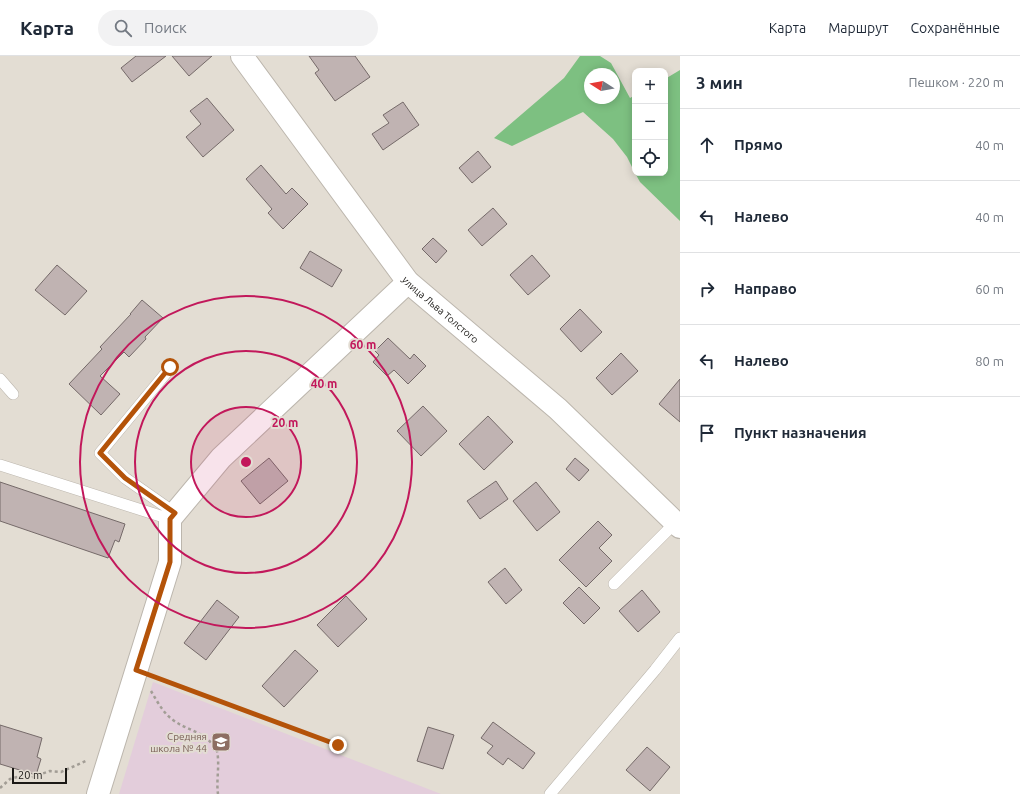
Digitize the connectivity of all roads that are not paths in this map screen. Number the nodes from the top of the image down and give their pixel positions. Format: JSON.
{"nodes":[{"id":1,"x":242,"y":56,"type":"edge"},
{"id":2,"x":408,"y":282,"type":"junction"},
{"id":3,"x":170,"y":367,"type":"dead end"},
{"id":4,"x":0,"y":379,"type":"edge"},
{"id":5,"x":13,"y":394,"type":"dead end"},
{"id":6,"x":0,"y":465,"type":"edge"},
{"id":7,"x":173,"y":516,"type":"junction"},
{"id":8,"x":678,"y":525,"type":"edge"},
{"id":9,"x":614,"y":584,"type":"dead end"},
{"id":10,"x":680,"y":638,"type":"edge"},
{"id":11,"x":98,"y":794,"type":"edge"},
{"id":12,"x":550,"y":794,"type":"edge"}],
"edges":[{"from":1,"to":2,"type":"street","name":"улица Льва Толстого"},
{"from":2,"to":7,"type":"street"},
{"from":2,"to":8,"type":"street","name":"улица Льва Толстого"},
{"from":3,"to":7,"type":"lane"},
{"from":4,"to":5,"type":"lane"},
{"from":6,"to":7,"type":"lane"},
{"from":7,"to":11,"type":"street"},
{"from":8,"to":9,"type":"lane"},
{"from":10,"to":12,"type":"lane"}]}
